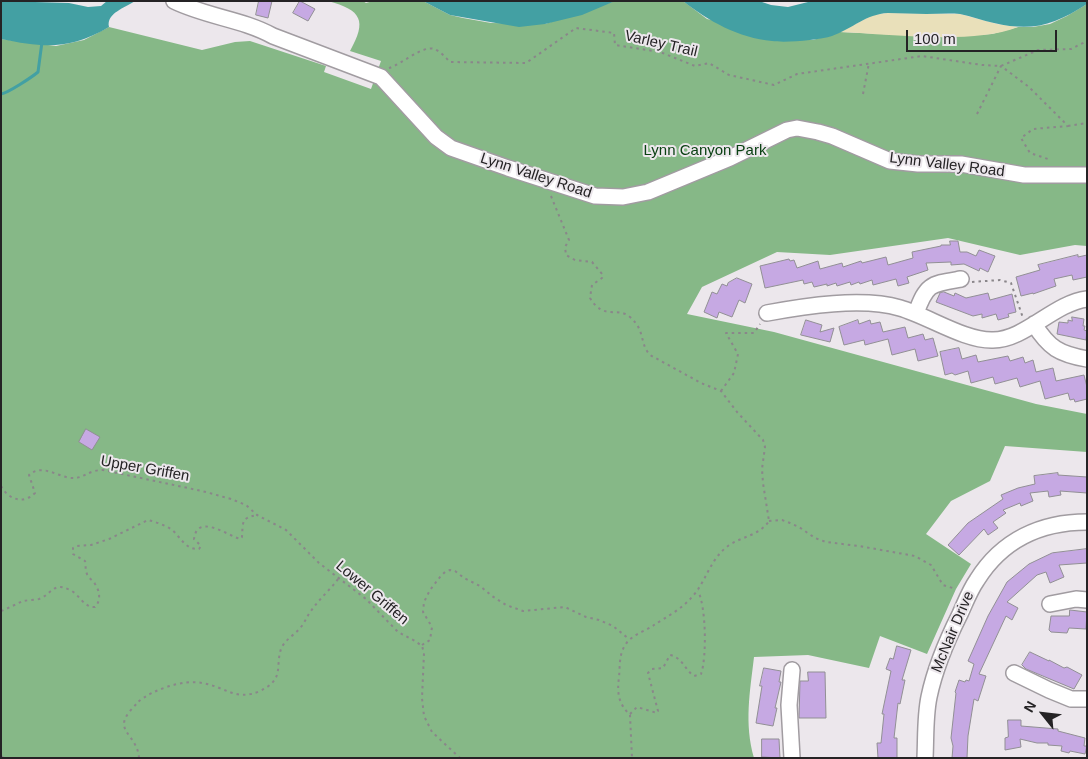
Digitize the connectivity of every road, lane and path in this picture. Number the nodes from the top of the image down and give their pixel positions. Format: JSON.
{"nodes":[{"id":1,"x":174,"y":1,"type":"edge"},
{"id":2,"x":1087,"y":41,"type":"edge"},
{"id":3,"x":869,"y":64,"type":"junction"},
{"id":4,"x":1001,"y":66,"type":"junction"},
{"id":5,"x":374,"y":74,"type":"junction"},
{"id":6,"x":863,"y":94,"type":"dead end"},
{"id":7,"x":977,"y":114,"type":"dead end"},
{"id":8,"x":1087,"y":123,"type":"edge"},
{"id":9,"x":1068,"y":126,"type":"junction"},
{"id":10,"x":1048,"y":159,"type":"dead end"},
{"id":11,"x":1087,"y":175,"type":"edge"},
{"id":12,"x":554,"y":183,"type":"junction"},
{"id":13,"x":961,"y":279,"type":"joint"},
{"id":14,"x":1087,"y":299,"type":"edge"},
{"id":15,"x":767,"y":313,"type":"dead end"},
{"id":16,"x":916,"y":313,"type":"junction"},
{"id":17,"x":1030,"y":326,"type":"junction"},
{"id":18,"x":754,"y":332,"type":"dead end"},
{"id":19,"x":1087,"y":358,"type":"edge"},
{"id":20,"x":721,"y":391,"type":"junction"},
{"id":21,"x":1,"y":486,"type":"edge"},
{"id":22,"x":257,"y":515,"type":"junction"},
{"id":23,"x":770,"y":521,"type":"junction"},
{"id":24,"x":1087,"y":522,"type":"edge"},
{"id":25,"x":338,"y":579,"type":"junction"},
{"id":26,"x":698,"y":592,"type":"junction"},
{"id":27,"x":968,"y":596,"type":"junction"},
{"id":28,"x":1087,"y":600,"type":"edge"},
{"id":29,"x":1050,"y":604,"type":"dead end"},
{"id":30,"x":1,"y":611,"type":"edge"},
{"id":31,"x":629,"y":639,"type":"junction"},
{"id":32,"x":422,"y":646,"type":"junction"},
{"id":33,"x":792,"y":670,"type":"dead end"},
{"id":34,"x":1014,"y":674,"type":"dead end"},
{"id":35,"x":1087,"y":699,"type":"edge"},
{"id":36,"x":630,"y":715,"type":"junction"},
{"id":37,"x":139,"y":758,"type":"edge"},
{"id":38,"x":460,"y":758,"type":"edge"},
{"id":39,"x":632,"y":758,"type":"edge"},
{"id":40,"x":792,"y":758,"type":"edge"},
{"id":41,"x":925,"y":758,"type":"edge"}],
"edges":[{"from":1,"to":5,"type":"street","name":"Lynn Valley Road"},
{"from":2,"to":4,"type":"path","name":"Varley Trail"},
{"from":3,"to":4,"type":"path","name":"Varley Trail"},
{"from":3,"to":5,"type":"path","name":"Varley Trail"},
{"from":3,"to":6,"type":"path"},
{"from":4,"to":7,"type":"path"},
{"from":4,"to":9,"type":"path"},
{"from":5,"to":12,"type":"street","name":"Lynn Valley Road"},
{"from":8,"to":9,"type":"path"},
{"from":9,"to":10,"type":"path"},
{"from":11,"to":12,"type":"street","name":"Lynn Valley Road"},
{"from":12,"to":20,"type":"path"},
{"from":13,"to":16,"type":"street"},
{"from":13,"to":17,"type":"path"},
{"from":14,"to":17,"type":"street"},
{"from":15,"to":16,"type":"street"},
{"from":16,"to":17,"type":"street"},
{"from":17,"to":19,"type":"street"},
{"from":18,"to":20,"type":"path"},
{"from":20,"to":23,"type":"path"},
{"from":21,"to":22,"type":"path","name":"Upper Griffen"},
{"from":22,"to":25,"type":"path","name":"Lower Griffen"},
{"from":22,"to":30,"type":"path"},
{"from":23,"to":26,"type":"path"},
{"from":23,"to":27,"type":"path"},
{"from":24,"to":27,"type":"street","name":"McNair Drive"},
{"from":25,"to":32,"type":"path","name":"Lower Griffen"},
{"from":25,"to":37,"type":"path"},
{"from":26,"to":31,"type":"path"},
{"from":26,"to":36,"type":"path"},
{"from":27,"to":41,"type":"street","name":"McNair Drive"},
{"from":28,"to":29,"type":"street"},
{"from":31,"to":32,"type":"path"},
{"from":31,"to":36,"type":"path"},
{"from":32,"to":38,"type":"path"},
{"from":33,"to":40,"type":"street"},
{"from":34,"to":35,"type":"street"},
{"from":36,"to":39,"type":"path"}]}
